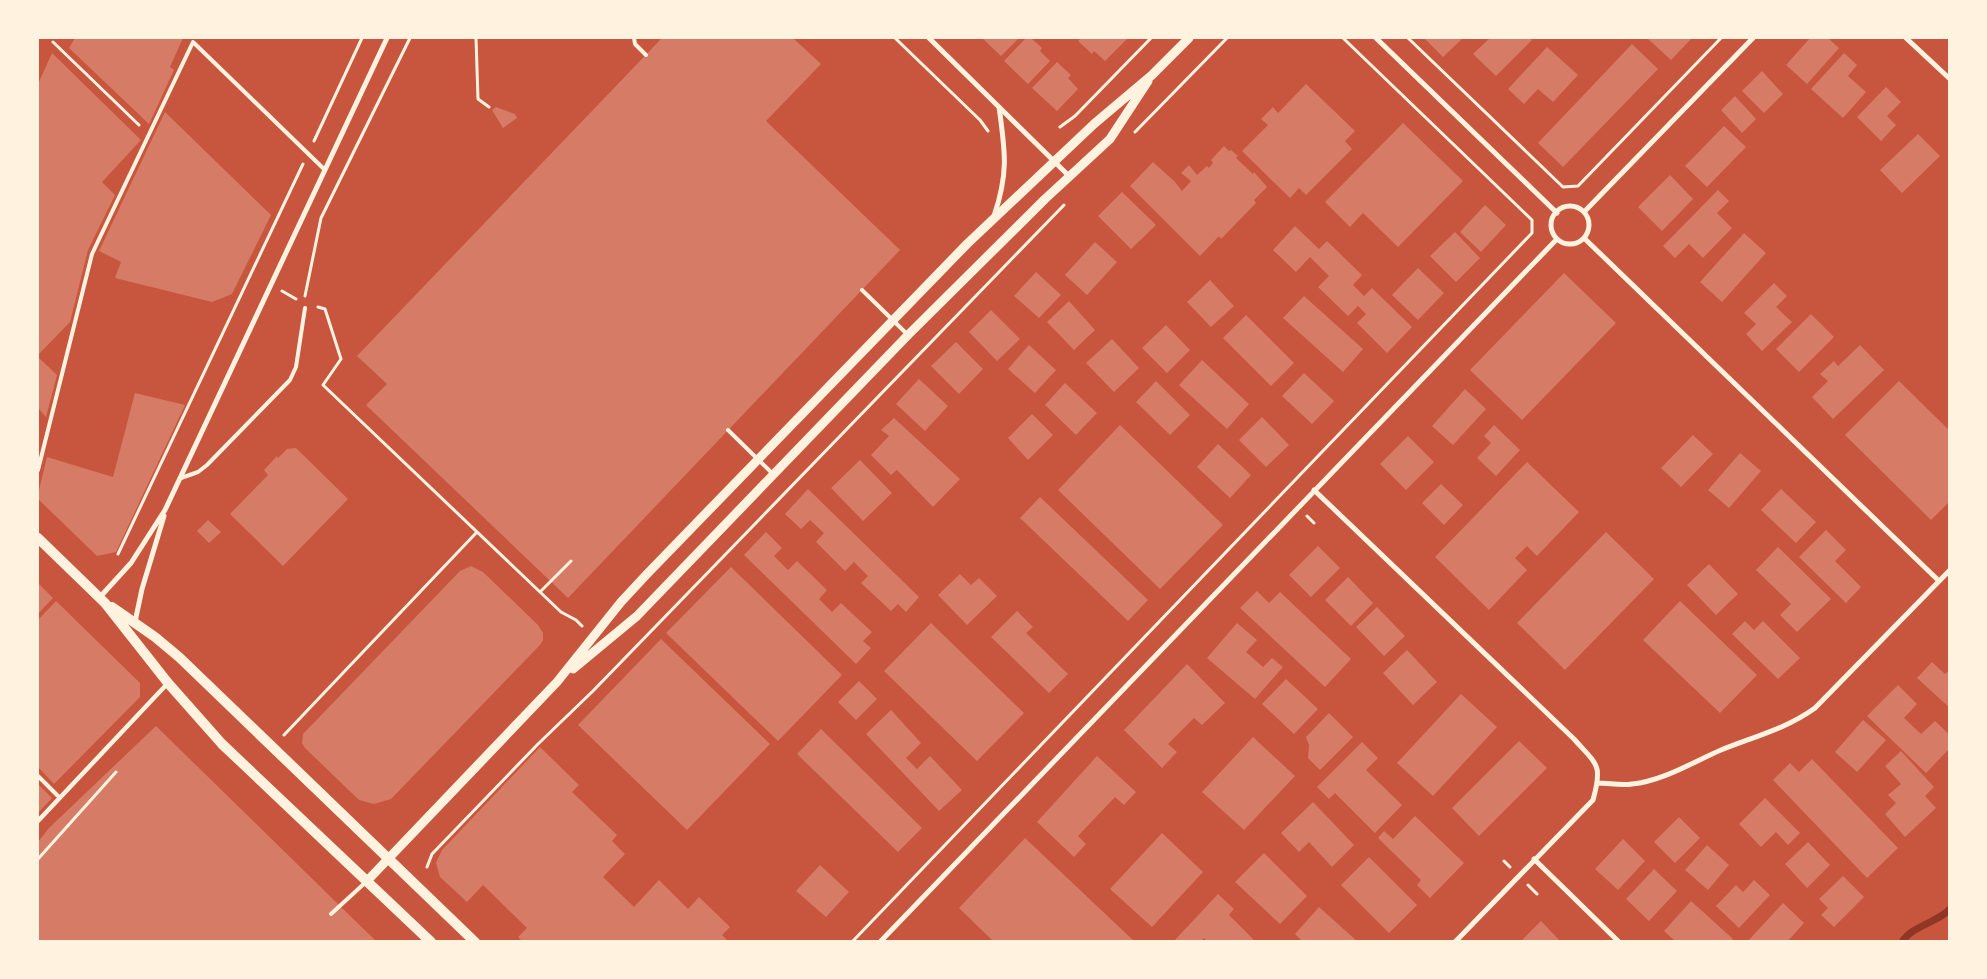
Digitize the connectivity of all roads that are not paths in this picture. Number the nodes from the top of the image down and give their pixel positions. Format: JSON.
{"nodes":[{"id":1,"x":388,"y":38,"type":"edge"},
{"id":2,"x":634,"y":38,"type":"edge"},
{"id":3,"x":929,"y":38,"type":"edge"},
{"id":4,"x":1188,"y":38,"type":"edge"},
{"id":5,"x":1376,"y":38,"type":"edge"},
{"id":6,"x":1753,"y":38,"type":"edge"},
{"id":7,"x":1906,"y":38,"type":"edge"},
{"id":8,"x":646,"y":55,"type":"dead end"},
{"id":9,"x":1152,"y":75,"type":"junction"},
{"id":10,"x":1950,"y":79,"type":"edge"},
{"id":11,"x":999,"y":107,"type":"junction"},
{"id":12,"x":1054,"y":162,"type":"junction"},
{"id":13,"x":325,"y":170,"type":"junction"},
{"id":14,"x":1070,"y":177,"type":"junction"},
{"id":15,"x":1584,"y":212,"type":"junction"},
{"id":16,"x":1557,"y":213,"type":"junction"},
{"id":17,"x":993,"y":218,"type":"junction"},
{"id":18,"x":1584,"y":238,"type":"junction"},
{"id":19,"x":1557,"y":239,"type":"junction"},
{"id":20,"x":862,"y":290,"type":"dead end"},
{"id":21,"x":305,"y":308,"type":"dead end"},
{"id":22,"x":892,"y":320,"type":"junction"},
{"id":23,"x":908,"y":335,"type":"junction"},
{"id":24,"x":728,"y":430,"type":"dead end"},
{"id":25,"x":758,"y":459,"type":"junction"},
{"id":26,"x":38,"y":470,"type":"edge"},
{"id":27,"x":773,"y":474,"type":"junction"},
{"id":28,"x":181,"y":478,"type":"junction"},
{"id":29,"x":1314,"y":490,"type":"junction"},
{"id":30,"x":165,"y":510,"type":"junction"},
{"id":31,"x":38,"y":538,"type":"edge"},
{"id":32,"x":1950,"y":570,"type":"edge"},
{"id":33,"x":1939,"y":580,"type":"junction"},
{"id":34,"x":102,"y":600,"type":"junction"},
{"id":35,"x":134,"y":622,"type":"junction"},
{"id":36,"x":557,"y":682,"type":"junction"},
{"id":37,"x":168,"y":683,"type":"junction"},
{"id":38,"x":38,"y":776,"type":"edge"},
{"id":39,"x":1598,"y":782,"type":"junction"},
{"id":40,"x":59,"y":797,"type":"junction"},
{"id":41,"x":38,"y":821,"type":"edge"},
{"id":42,"x":389,"y":859,"type":"junction"},
{"id":43,"x":1534,"y":859,"type":"junction"},
{"id":44,"x":367,"y":881,"type":"junction"},
{"id":45,"x":331,"y":914,"type":"dead end"},
{"id":46,"x":431,"y":942,"type":"edge"},
{"id":47,"x":475,"y":942,"type":"edge"},
{"id":48,"x":880,"y":942,"type":"edge"},
{"id":49,"x":1455,"y":942,"type":"edge"},
{"id":50,"x":1619,"y":942,"type":"edge"}],
"edges":[{"from":1,"to":13,"type":"street"},
{"from":2,"to":8,"type":"lane"},
{"from":3,"to":11,"type":"street"},
{"from":4,"to":9,"type":"street"},
{"from":5,"to":16,"type":"street"},
{"from":6,"to":15,"type":"street"},
{"from":7,"to":10,"type":"street"},
{"from":9,"to":12,"type":"street"},
{"from":9,"to":14,"type":"street"},
{"from":11,"to":12,"type":"street"},
{"from":11,"to":17,"type":"street"},
{"from":12,"to":14,"type":"street"},
{"from":12,"to":17,"type":"street"},
{"from":13,"to":26,"type":"lane"},
{"from":13,"to":28,"type":"street"},
{"from":14,"to":23,"type":"street"},
{"from":15,"to":16,"type":"street"},
{"from":15,"to":18,"type":"street"},
{"from":16,"to":19,"type":"street"},
{"from":17,"to":22,"type":"street"},
{"from":18,"to":19,"type":"street"},
{"from":18,"to":33,"type":"street"},
{"from":19,"to":29,"type":"street"},
{"from":20,"to":22,"type":"lane"},
{"from":21,"to":28,"type":"lane"},
{"from":22,"to":23,"type":"lane"},
{"from":22,"to":25,"type":"street"},
{"from":23,"to":27,"type":"street"},
{"from":24,"to":25,"type":"lane"},
{"from":25,"to":27,"type":"lane"},
{"from":25,"to":36,"type":"street"},
{"from":27,"to":36,"type":"street"},
{"from":28,"to":30,"type":"street"},
{"from":29,"to":39,"type":"street"},
{"from":29,"to":48,"type":"street"},
{"from":30,"to":34,"type":"street"},
{"from":30,"to":35,"type":"street"},
{"from":31,"to":34,"type":"main road"},
{"from":32,"to":33,"type":"street"},
{"from":33,"to":39,"type":"street"},
{"from":34,"to":35,"type":"main road"},
{"from":34,"to":37,"type":"main road"},
{"from":35,"to":42,"type":"main road"},
{"from":36,"to":42,"type":"street"},
{"from":37,"to":40,"type":"street"},
{"from":37,"to":44,"type":"main road"},
{"from":38,"to":40,"type":"lane"},
{"from":39,"to":43,"type":"street"},
{"from":40,"to":41,"type":"street"},
{"from":42,"to":44,"type":"street"},
{"from":42,"to":47,"type":"main road"},
{"from":43,"to":49,"type":"street"},
{"from":43,"to":50,"type":"street"},
{"from":44,"to":45,"type":"lane"},
{"from":44,"to":46,"type":"main road"}]}
